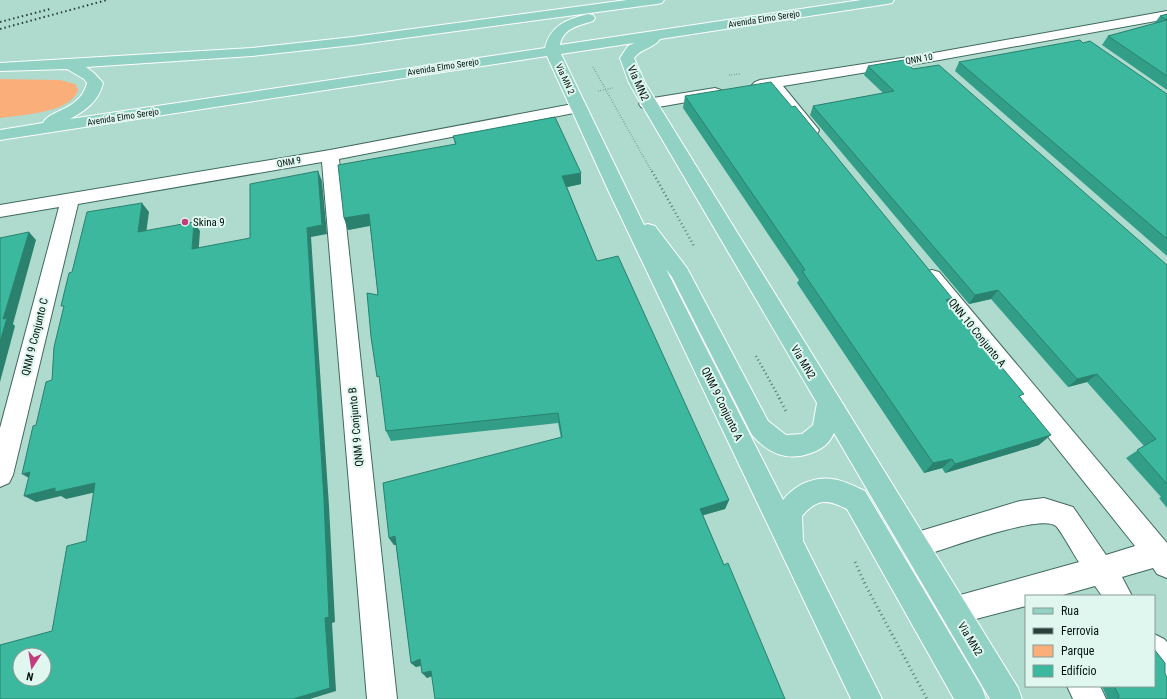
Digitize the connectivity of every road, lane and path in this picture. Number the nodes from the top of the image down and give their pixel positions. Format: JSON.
{"nodes":[{"id":1,"x":657,"y":0,"type":"edge"},
{"id":2,"x":887,"y":0,"type":"edge"},
{"id":3,"x":634,"y":3,"type":"junction"},
{"id":4,"x":1167,"y":15,"type":"edge"},
{"id":5,"x":1071,"y":32,"type":"junction"},
{"id":6,"x":661,"y":34,"type":"junction"},
{"id":7,"x":1090,"y":46,"type":"edge"},
{"id":8,"x":552,"y":51,"type":"junction"},
{"id":9,"x":928,"y":58,"type":"junction"},
{"id":10,"x":70,"y":64,"type":"junction"},
{"id":11,"x":0,"y":67,"type":"edge"},
{"id":12,"x":946,"y":74,"type":"edge"},
{"id":13,"x":773,"y":83,"type":"junction"},
{"id":14,"x":749,"y":87,"type":"edge"},
{"id":15,"x":726,"y":91,"type":"edge"},
{"id":16,"x":648,"y":104,"type":"junction"},
{"id":17,"x":578,"y":108,"type":"junction"},
{"id":18,"x":40,"y":129,"type":"junction"},
{"id":19,"x":0,"y":135,"type":"edge"},
{"id":20,"x":823,"y":144,"type":"edge"},
{"id":21,"x":330,"y":155,"type":"junction"},
{"id":22,"x":618,"y":192,"type":"junction"},
{"id":23,"x":70,"y":199,"type":"junction"},
{"id":24,"x":0,"y":211,"type":"edge"},
{"id":25,"x":918,"y":260,"type":"edge"},
{"id":26,"x":828,"y":404,"type":"junction"},
{"id":27,"x":0,"y":474,"type":"edge"},
{"id":28,"x":792,"y":545,"type":"junction"},
{"id":29,"x":914,"y":546,"type":"junction"},
{"id":30,"x":1163,"y":558,"type":"edge"},
{"id":31,"x":1101,"y":570,"type":"junction"},
{"id":32,"x":1027,"y":595,"type":"edge"},
{"id":33,"x":1117,"y":595,"type":"edge"},
{"id":34,"x":1024,"y":596,"type":"edge"},
{"id":35,"x":953,"y":611,"type":"junction"},
{"id":36,"x":1155,"y":651,"type":"edge"},
{"id":37,"x":1167,"y":669,"type":"edge"},
{"id":38,"x":1083,"y":687,"type":"edge"},
{"id":39,"x":382,"y":699,"type":"edge"},
{"id":40,"x":867,"y":699,"type":"edge"},
{"id":41,"x":971,"y":699,"type":"edge"},
{"id":42,"x":1007,"y":699,"type":"edge"},
{"id":43,"x":1091,"y":699,"type":"edge"}],
"edges":[{"from":1,"to":3,"type":"main road"},
{"from":2,"to":6,"type":"main road","name":"Avenida Elmo Serejo"},
{"from":3,"to":8,"type":"main road"},
{"from":3,"to":10,"type":"main road"},
{"from":4,"to":5,"type":"street","name":"QNN 10"},
{"from":5,"to":7,"type":"street"},
{"from":5,"to":9,"type":"street","name":"QNN 10"},
{"from":6,"to":8,"type":"main road","name":"Avenida Elmo Serejo"},
{"from":6,"to":16,"type":"main road","name":"Via MN2"},
{"from":8,"to":17,"type":"main road","name":"Via MN 2"},
{"from":8,"to":18,"type":"main road","name":"Avenida Elmo Serejo"},
{"from":9,"to":12,"type":"street"},
{"from":9,"to":13,"type":"street","name":"QNN 10"},
{"from":10,"to":11,"type":"main road"},
{"from":10,"to":18,"type":"main road"},
{"from":13,"to":14,"type":"street","name":"QNN 10"},
{"from":13,"to":20,"type":"street"},
{"from":15,"to":16,"type":"street"},
{"from":16,"to":26,"type":"main road","name":"Via MN2"},
{"from":17,"to":21,"type":"street","name":"QNM 9"},
{"from":17,"to":22,"type":"main road","name":"QNM 9 Conjunto A"},
{"from":18,"to":19,"type":"main road","name":"Avenida Elmo Serejo"},
{"from":21,"to":23,"type":"street","name":"QNM 9"},
{"from":21,"to":39,"type":"street","name":"QNM 9 Conjunto B"},
{"from":22,"to":26,"type":"main road"},
{"from":22,"to":28,"type":"main road","name":"QNM 9 Conjunto A"},
{"from":23,"to":24,"type":"street","name":"QNM 9"},
{"from":23,"to":27,"type":"street","name":"QNM 9 Conjunto C"},
{"from":25,"to":30,"type":"street","name":"QNN 10 Conjunto A"},
{"from":26,"to":29,"type":"main road","name":"Via MN2"},
{"from":28,"to":40,"type":"main road","name":"QNM 9 Conjunto A"},
{"from":28,"to":41,"type":"main road"},
{"from":29,"to":31,"type":"street"},
{"from":29,"to":35,"type":"main road","name":"Via MN2"},
{"from":30,"to":31,"type":"street"},
{"from":31,"to":32,"type":"street"},
{"from":31,"to":33,"type":"street"},
{"from":34,"to":35,"type":"street"},
{"from":35,"to":42,"type":"main road","name":"Via MN2"},
{"from":36,"to":37,"type":"street"},
{"from":38,"to":43,"type":"street"}]}
